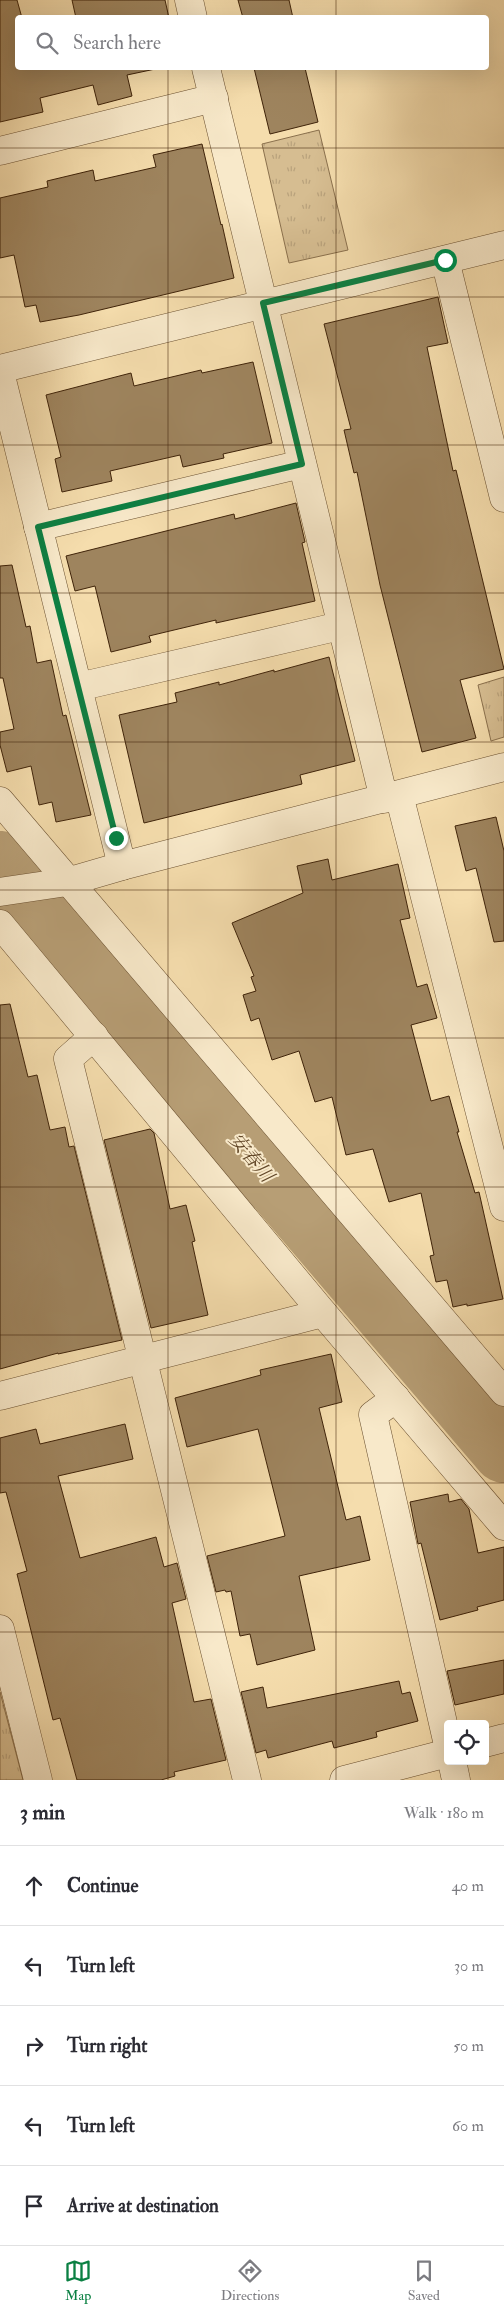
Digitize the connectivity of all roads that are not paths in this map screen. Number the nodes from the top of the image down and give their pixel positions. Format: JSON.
{"nodes":[{"id":1,"x":189,"y":0,"type":"edge"},
{"id":2,"x":192,"y":15,"type":"edge"},
{"id":3,"x":207,"y":70,"type":"edge"},
{"id":4,"x":214,"y":98,"type":"junction"},
{"id":5,"x":0,"y":151,"type":"edge"},
{"id":6,"x":504,"y":245,"type":"edge"},
{"id":7,"x":445,"y":260,"type":"junction"},
{"id":8,"x":263,"y":303,"type":"junction"},
{"id":9,"x":0,"y":371,"type":"edge"},
{"id":10,"x":302,"y":464,"type":"junction"},
{"id":11,"x":504,"y":498,"type":"edge"},
{"id":12,"x":38,"y":527,"type":"junction"},
{"id":13,"x":340,"y":626,"type":"junction"},
{"id":14,"x":78,"y":687,"type":"junction"},
{"id":15,"x":504,"y":767,"type":"edge"},
{"id":16,"x":391,"y":797,"type":"junction"},
{"id":17,"x":0,"y":801,"type":"edge"},
{"id":18,"x":122,"y":866,"type":"junction"},
{"id":19,"x":59,"y":884,"type":"junction"},
{"id":20,"x":0,"y":892,"type":"edge"},
{"id":21,"x":0,"y":924,"type":"edge"},
{"id":22,"x":94,"y":1036,"type":"junction"},
{"id":23,"x":504,"y":1207,"type":"edge"},
{"id":24,"x":323,"y":1313,"type":"junction"},
{"id":25,"x":143,"y":1360,"type":"junction"},
{"id":26,"x":504,"y":1392,"type":"edge"},
{"id":27,"x":0,"y":1396,"type":"edge"},
{"id":28,"x":396,"y":1398,"type":"junction"},
{"id":29,"x":504,"y":1526,"type":"edge"},
{"id":30,"x":0,"y":1630,"type":"edge"},
{"id":31,"x":444,"y":1727,"type":"edge"},
{"id":32,"x":504,"y":1738,"type":"edge"},
{"id":33,"x":489,"y":1742,"type":"edge"},
{"id":34,"x":444,"y":1754,"type":"edge"},
{"id":35,"x":453,"y":1765,"type":"edge"},
{"id":36,"x":38,"y":1780,"type":"edge"},
{"id":37,"x":247,"y":1780,"type":"edge"},
{"id":38,"x":344,"y":1780,"type":"edge"},
{"id":39,"x":456,"y":1780,"type":"edge"}],
"edges":[{"from":1,"to":2,"type":"street"},
{"from":3,"to":4,"type":"street"},
{"from":4,"to":5,"type":"street"},
{"from":4,"to":8,"type":"street"},
{"from":6,"to":7,"type":"street"},
{"from":7,"to":8,"type":"street"},
{"from":7,"to":11,"type":"street"},
{"from":8,"to":9,"type":"street"},
{"from":8,"to":10,"type":"street"},
{"from":9,"to":12,"type":"street"},
{"from":10,"to":12,"type":"street"},
{"from":10,"to":13,"type":"street"},
{"from":12,"to":14,"type":"street"},
{"from":13,"to":14,"type":"street"},
{"from":13,"to":16,"type":"street"},
{"from":14,"to":18,"type":"street"},
{"from":15,"to":16,"type":"street"},
{"from":16,"to":18,"type":"street"},
{"from":16,"to":23,"type":"street"},
{"from":17,"to":19,"type":"street"},
{"from":18,"to":19,"type":"street"},
{"from":19,"to":20,"type":"street"},
{"from":19,"to":26,"type":"street"},
{"from":21,"to":22,"type":"street"},
{"from":22,"to":24,"type":"street"},
{"from":22,"to":25,"type":"street"},
{"from":24,"to":25,"type":"street"},
{"from":24,"to":28,"type":"street"},
{"from":25,"to":27,"type":"street"},
{"from":25,"to":37,"type":"street"},
{"from":28,"to":29,"type":"street"},
{"from":28,"to":31,"type":"street"},
{"from":30,"to":36,"type":"street"},
{"from":32,"to":33,"type":"street"},
{"from":34,"to":38,"type":"street"},
{"from":35,"to":39,"type":"street"}]}
